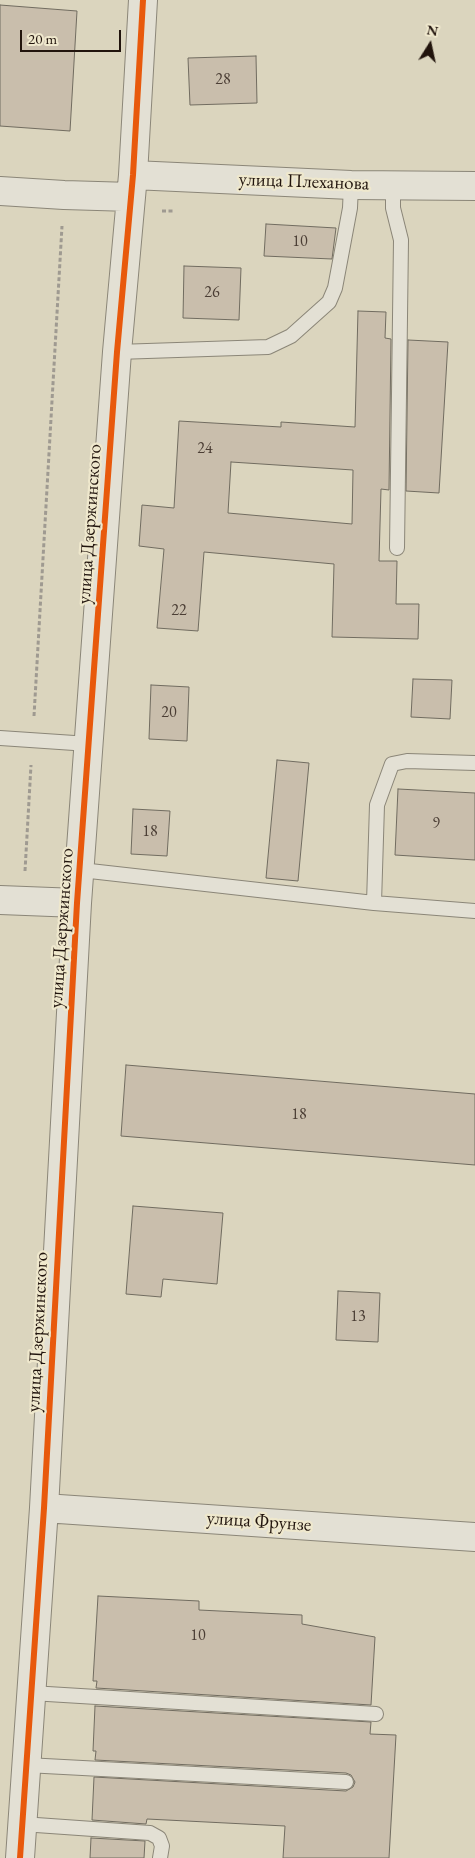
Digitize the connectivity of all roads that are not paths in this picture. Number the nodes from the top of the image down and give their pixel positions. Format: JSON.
{"nodes":[{"id":1,"x":143,"y":0,"type":"edge"},
{"id":2,"x":351,"y":185,"type":"junction"},
{"id":3,"x":132,"y":186,"type":"junction"},
{"id":4,"x":393,"y":186,"type":"junction"},
{"id":5,"x":475,"y":186,"type":"edge"},
{"id":6,"x":0,"y":191,"type":"edge"},
{"id":7,"x":118,"y":352,"type":"junction"},
{"id":8,"x":397,"y":548,"type":"dead end"},
{"id":9,"x":0,"y":738,"type":"edge"},
{"id":10,"x":89,"y":744,"type":"junction"},
{"id":11,"x":475,"y":763,"type":"edge"},
{"id":12,"x":81,"y":870,"type":"junction"},
{"id":13,"x":0,"y":900,"type":"edge"},
{"id":14,"x":77,"y":903,"type":"junction"},
{"id":15,"x":374,"y":903,"type":"junction"},
{"id":16,"x":475,"y":911,"type":"edge"},
{"id":17,"x":44,"y":1508,"type":"junction"},
{"id":18,"x":475,"y":1537,"type":"edge"},
{"id":19,"x":31,"y":1693,"type":"junction"},
{"id":20,"x":376,"y":1714,"type":"dead end"},
{"id":21,"x":26,"y":1765,"type":"junction"},
{"id":22,"x":346,"y":1782,"type":"dead end"},
{"id":23,"x":22,"y":1824,"type":"junction"},
{"id":24,"x":20,"y":1858,"type":"edge"},
{"id":25,"x":160,"y":1858,"type":"edge"}],
"edges":[{"from":1,"to":3,"type":"street","name":"улица Дзержинского"},
{"from":2,"to":3,"type":"street","name":"улица Плеханова"},
{"from":2,"to":4,"type":"street","name":"улица Плеханова"},
{"from":2,"to":7,"type":"lane"},
{"from":3,"to":6,"type":"street","name":"улица Плеханова"},
{"from":3,"to":7,"type":"street","name":"улица Дзержинского"},
{"from":4,"to":5,"type":"street","name":"улица Плеханова"},
{"from":4,"to":8,"type":"lane"},
{"from":7,"to":10,"type":"street","name":"улица Дзержинского"},
{"from":9,"to":10,"type":"lane"},
{"from":10,"to":12,"type":"street","name":"улица Дзержинского"},
{"from":11,"to":15,"type":"lane"},
{"from":12,"to":14,"type":"street","name":"улица Дзержинского"},
{"from":12,"to":15,"type":"lane"},
{"from":13,"to":14,"type":"street"},
{"from":14,"to":17,"type":"street","name":"улица Дзержинского"},
{"from":15,"to":16,"type":"lane"},
{"from":17,"to":18,"type":"street","name":"улица Фрунзе"},
{"from":17,"to":19,"type":"street","name":"улица Дзержинского"},
{"from":19,"to":20,"type":"lane"},
{"from":19,"to":21,"type":"street","name":"улица Дзержинского"},
{"from":21,"to":22,"type":"lane"},
{"from":21,"to":23,"type":"street","name":"улица Дзержинского"},
{"from":23,"to":24,"type":"street","name":"улица Дзержинского"},
{"from":23,"to":25,"type":"lane"}]}
